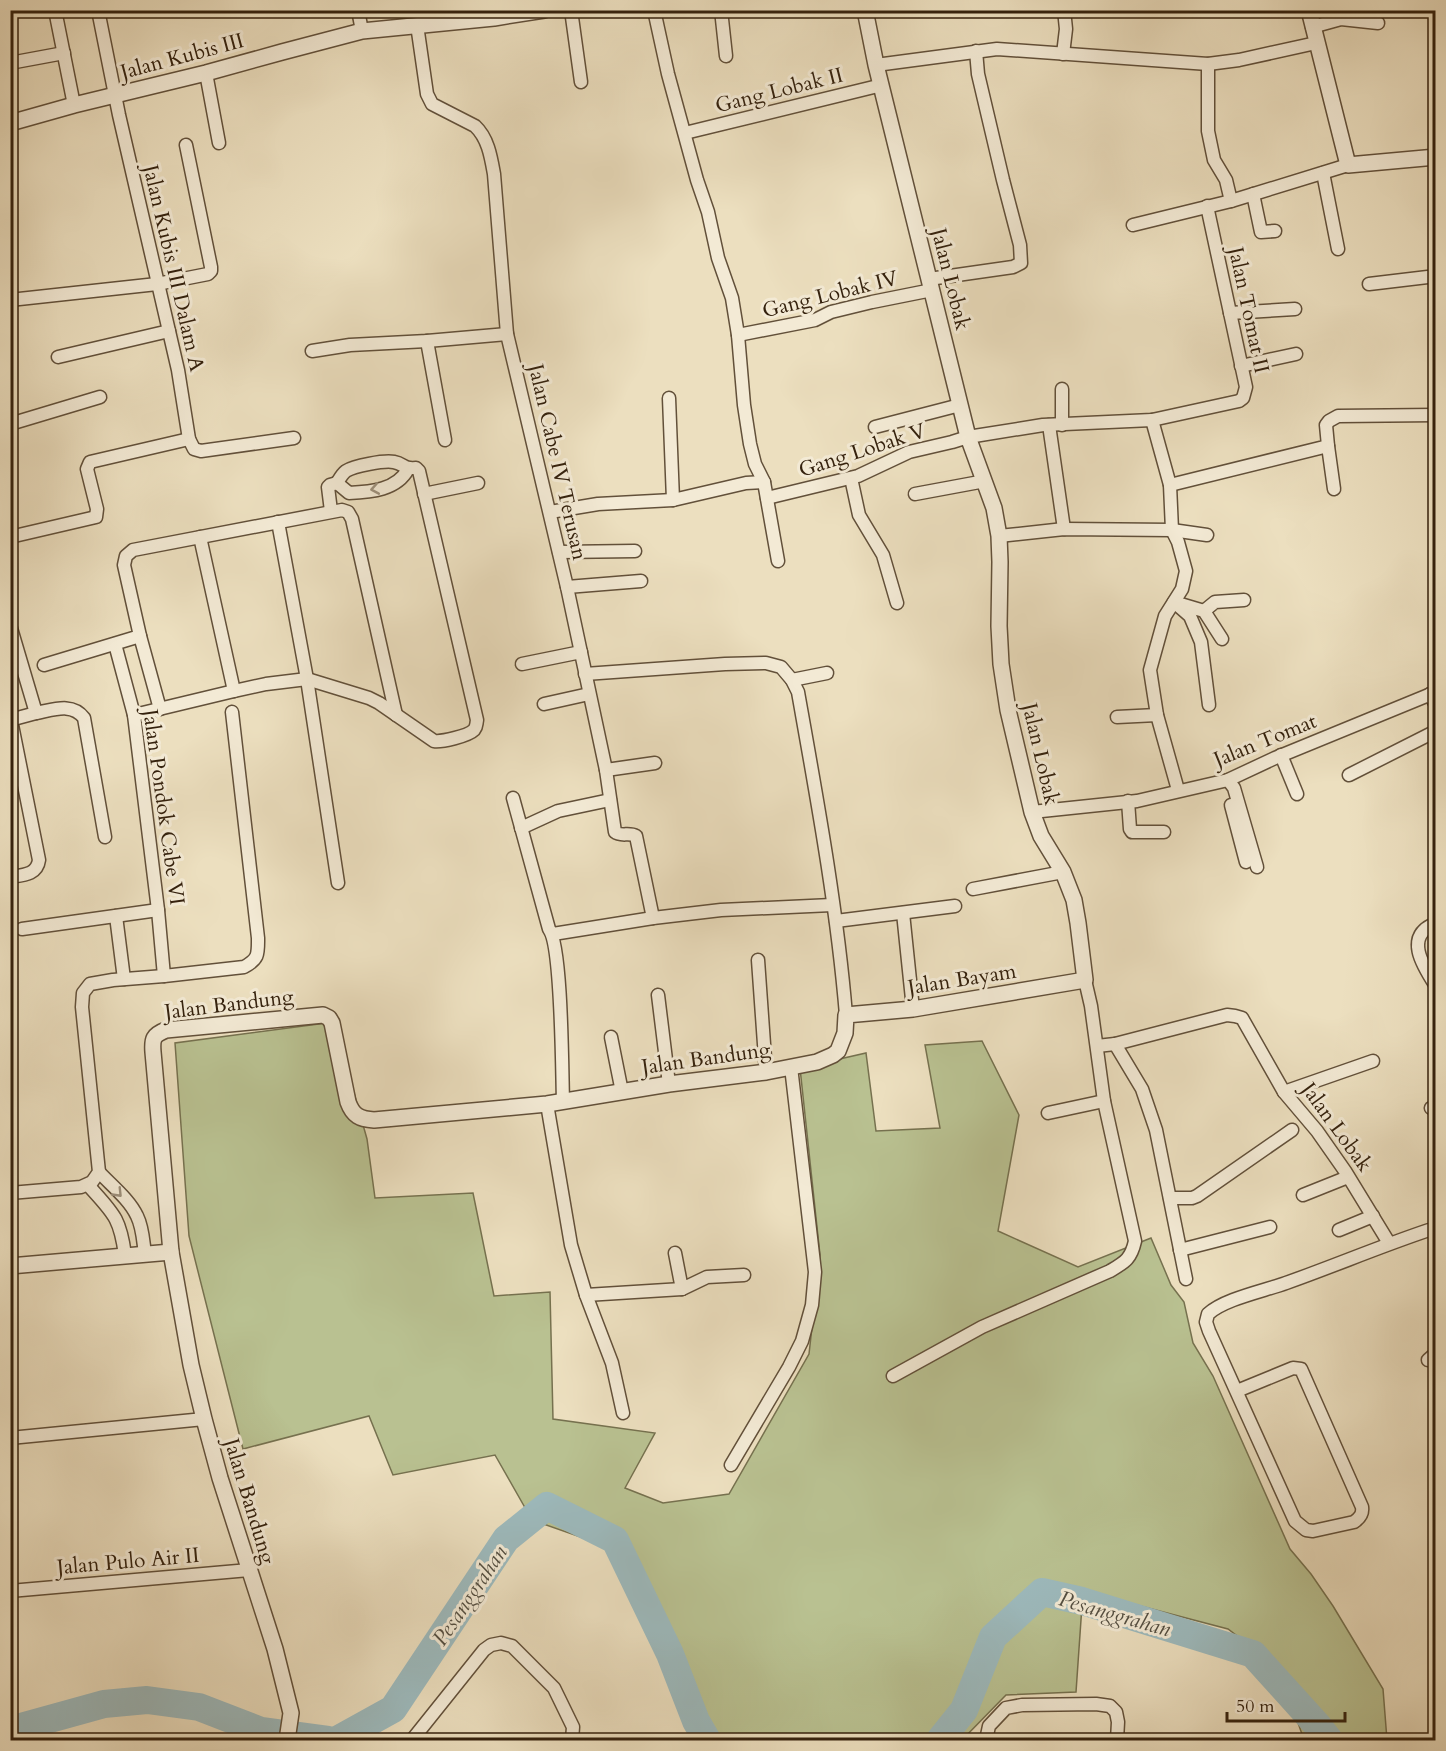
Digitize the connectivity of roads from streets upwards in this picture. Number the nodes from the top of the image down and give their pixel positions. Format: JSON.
{"nodes":[{"id":1,"x":55,"y":10,"type":"edge"},
{"id":2,"x":98,"y":10,"type":"edge"},
{"id":3,"x":358,"y":10,"type":"edge"},
{"id":4,"x":544,"y":10,"type":"edge"},
{"id":5,"x":571,"y":10,"type":"edge"},
{"id":6,"x":654,"y":10,"type":"edge"},
{"id":7,"x":721,"y":10,"type":"edge"},
{"id":8,"x":865,"y":10,"type":"edge"},
{"id":9,"x":1064,"y":10,"type":"edge"},
{"id":10,"x":1309,"y":10,"type":"edge"},
{"id":11,"x":416,"y":18,"type":"edge"},
{"id":12,"x":1378,"y":23,"type":"dead end"},
{"id":13,"x":1312,"y":27,"type":"junction"},
{"id":14,"x":362,"y":31,"type":"junction"},
{"id":15,"x":1316,"y":43,"type":"junction"},
{"id":16,"x":976,"y":51,"type":"junction"},
{"id":17,"x":64,"y":53,"type":"junction"},
{"id":18,"x":1063,"y":54,"type":"junction"},
{"id":19,"x":726,"y":56,"type":"dead end"},
{"id":20,"x":10,"y":63,"type":"edge"},
{"id":21,"x":1208,"y":64,"type":"junction"},
{"id":22,"x":876,"y":65,"type":"junction"},
{"id":23,"x":206,"y":74,"type":"junction"},
{"id":24,"x":580,"y":82,"type":"dead end"},
{"id":25,"x":882,"y":85,"type":"junction"},
{"id":26,"x":115,"y":96,"type":"junction"},
{"id":27,"x":74,"y":105,"type":"junction"},
{"id":28,"x":10,"y":123,"type":"edge"},
{"id":29,"x":685,"y":133,"type":"junction"},
{"id":30,"x":219,"y":143,"type":"dead end"},
{"id":31,"x":186,"y":145,"type":"dead end"},
{"id":32,"x":1436,"y":157,"type":"edge"},
{"id":33,"x":1348,"y":165,"type":"junction"},
{"id":34,"x":1323,"y":173,"type":"junction"},
{"id":35,"x":1253,"y":194,"type":"junction"},
{"id":36,"x":1231,"y":201,"type":"junction"},
{"id":37,"x":1207,"y":206,"type":"junction"},
{"id":38,"x":1133,"y":225,"type":"dead end"},
{"id":39,"x":1275,"y":231,"type":"dead end"},
{"id":40,"x":1338,"y":249,"type":"dead end"},
{"id":41,"x":1436,"y":276,"type":"edge"},
{"id":42,"x":157,"y":284,"type":"junction"},
{"id":43,"x":931,"y":285,"type":"junction"},
{"id":44,"x":1369,"y":285,"type":"dead end"},
{"id":45,"x":10,"y":300,"type":"edge"},
{"id":46,"x":1295,"y":309,"type":"dead end"},
{"id":47,"x":1230,"y":313,"type":"junction"},
{"id":48,"x":169,"y":331,"type":"junction"},
{"id":49,"x":507,"y":334,"type":"junction"},
{"id":50,"x":738,"y":335,"type":"junction"},
{"id":51,"x":427,"y":341,"type":"junction"},
{"id":52,"x":312,"y":351,"type":"dead end"},
{"id":53,"x":1296,"y":354,"type":"dead end"},
{"id":54,"x":58,"y":357,"type":"dead end"},
{"id":55,"x":1241,"y":366,"type":"junction"},
{"id":56,"x":1062,"y":389,"type":"dead end"},
{"id":57,"x":100,"y":397,"type":"dead end"},
{"id":58,"x":669,"y":398,"type":"dead end"},
{"id":59,"x":960,"y":405,"type":"junction"},
{"id":60,"x":1436,"y":415,"type":"edge"},
{"id":61,"x":1152,"y":420,"type":"junction"},
{"id":62,"x":10,"y":424,"type":"edge"},
{"id":63,"x":1055,"y":425,"type":"junction"},
{"id":64,"x":875,"y":427,"type":"dead end"},
{"id":65,"x":968,"y":437,"type":"junction"},
{"id":66,"x":294,"y":438,"type":"dead end"},
{"id":67,"x":445,"y":440,"type":"dead end"},
{"id":68,"x":192,"y":444,"type":"junction"},
{"id":69,"x":1328,"y":446,"type":"junction"},
{"id":70,"x":408,"y":469,"type":"junction"},
{"id":71,"x":851,"y":478,"type":"junction"},
{"id":72,"x":985,"y":481,"type":"junction"},
{"id":73,"x":764,"y":482,"type":"junction"},
{"id":74,"x":337,"y":483,"type":"junction"},
{"id":75,"x":478,"y":483,"type":"dead end"},
{"id":76,"x":1170,"y":485,"type":"junction"},
{"id":77,"x":1334,"y":489,"type":"dead end"},
{"id":78,"x":424,"y":494,"type":"junction"},
{"id":79,"x":915,"y":494,"type":"dead end"},
{"id":80,"x":767,"y":498,"type":"junction"},
{"id":81,"x":673,"y":500,"type":"junction"},
{"id":82,"x":331,"y":511,"type":"junction"},
{"id":83,"x":550,"y":512,"type":"junction"},
{"id":84,"x":278,"y":522,"type":"junction"},
{"id":85,"x":1064,"y":529,"type":"junction"},
{"id":86,"x":1172,"y":530,"type":"junction"},
{"id":87,"x":1207,"y":535,"type":"dead end"},
{"id":88,"x":999,"y":536,"type":"junction"},
{"id":89,"x":10,"y":537,"type":"edge"},
{"id":90,"x":200,"y":537,"type":"junction"},
{"id":91,"x":635,"y":551,"type":"dead end"},
{"id":92,"x":559,"y":552,"type":"junction"},
{"id":93,"x":778,"y":561,"type":"dead end"},
{"id":94,"x":641,"y":581,"type":"dead end"},
{"id":95,"x":567,"y":587,"type":"junction"},
{"id":96,"x":1244,"y":600,"type":"dead end"},
{"id":97,"x":1174,"y":602,"type":"junction"},
{"id":98,"x":897,"y":603,"type":"dead end"},
{"id":99,"x":1204,"y":610,"type":"junction"},
{"id":100,"x":10,"y":624,"type":"edge"},
{"id":101,"x":140,"y":636,"type":"junction"},
{"id":102,"x":1222,"y":639,"type":"dead end"},
{"id":103,"x":115,"y":644,"type":"junction"},
{"id":104,"x":581,"y":652,"type":"junction"},
{"id":105,"x":522,"y":664,"type":"dead end"},
{"id":106,"x":44,"y":665,"type":"dead end"},
{"id":107,"x":827,"y":673,"type":"dead end"},
{"id":108,"x":585,"y":674,"type":"junction"},
{"id":109,"x":308,"y":679,"type":"junction"},
{"id":110,"x":792,"y":680,"type":"junction"},
{"id":111,"x":234,"y":691,"type":"junction"},
{"id":112,"x":1433,"y":693,"type":"edge"},
{"id":113,"x":589,"y":694,"type":"junction"},
{"id":114,"x":544,"y":704,"type":"dead end"},
{"id":115,"x":1209,"y":705,"type":"dead end"},
{"id":116,"x":1436,"y":706,"type":"edge"},
{"id":117,"x":160,"y":709,"type":"junction"},
{"id":118,"x":232,"y":712,"type":"dead end"},
{"id":119,"x":36,"y":713,"type":"junction"},
{"id":120,"x":134,"y":715,"type":"junction"},
{"id":121,"x":396,"y":715,"type":"junction"},
{"id":122,"x":1157,"y":715,"type":"junction"},
{"id":123,"x":1117,"y":717,"type":"dead end"},
{"id":124,"x":11,"y":720,"type":"edge"},
{"id":125,"x":1436,"y":731,"type":"edge"},
{"id":126,"x":1281,"y":755,"type":"junction"},
{"id":127,"x":655,"y":763,"type":"dead end"},
{"id":128,"x":606,"y":770,"type":"junction"},
{"id":129,"x":1349,"y":775,"type":"dead end"},
{"id":130,"x":1228,"y":780,"type":"junction"},
{"id":131,"x":1178,"y":790,"type":"junction"},
{"id":132,"x":1296,"y":794,"type":"dead end"},
{"id":133,"x":513,"y":798,"type":"dead end"},
{"id":134,"x":610,"y":800,"type":"junction"},
{"id":135,"x":1128,"y":801,"type":"junction"},
{"id":136,"x":1032,"y":812,"type":"junction"},
{"id":137,"x":521,"y":828,"type":"junction"},
{"id":138,"x":1164,"y":831,"type":"dead end"},
{"id":139,"x":105,"y":837,"type":"dead end"},
{"id":140,"x":1252,"y":864,"type":"dead end"},
{"id":141,"x":1063,"y":872,"type":"junction"},
{"id":142,"x":10,"y":877,"type":"edge"},
{"id":143,"x":338,"y":883,"type":"dead end"},
{"id":144,"x":973,"y":889,"type":"dead end"},
{"id":145,"x":832,"y":905,"type":"junction"},
{"id":146,"x":955,"y":906,"type":"dead end"},
{"id":147,"x":158,"y":910,"type":"junction"},
{"id":148,"x":903,"y":913,"type":"junction"},
{"id":149,"x":116,"y":916,"type":"junction"},
{"id":150,"x":653,"y":918,"type":"junction"},
{"id":151,"x":836,"y":921,"type":"junction"},
{"id":152,"x":1436,"y":923,"type":"edge"},
{"id":153,"x":21,"y":929,"type":"dead end"},
{"id":154,"x":553,"y":934,"type":"junction"},
{"id":155,"x":758,"y":960,"type":"dead end"},
{"id":156,"x":164,"y":976,"type":"junction"},
{"id":157,"x":124,"y":979,"type":"junction"},
{"id":158,"x":1085,"y":980,"type":"junction"},
{"id":159,"x":1436,"y":986,"type":"edge"},
{"id":160,"x":658,"y":995,"type":"dead end"},
{"id":161,"x":913,"y":1009,"type":"junction"},
{"id":162,"x":846,"y":1015,"type":"junction"},
{"id":163,"x":611,"y":1037,"type":"dead end"},
{"id":164,"x":1115,"y":1044,"type":"junction"},
{"id":165,"x":1097,"y":1046,"type":"junction"},
{"id":166,"x":1373,"y":1061,"type":"dead end"},
{"id":167,"x":791,"y":1067,"type":"junction"},
{"id":168,"x":766,"y":1072,"type":"junction"},
{"id":169,"x":669,"y":1084,"type":"junction"},
{"id":170,"x":622,"y":1092,"type":"junction"},
{"id":171,"x":1284,"y":1092,"type":"junction"},
{"id":172,"x":563,"y":1101,"type":"junction"},
{"id":173,"x":1104,"y":1101,"type":"junction"},
{"id":174,"x":547,"y":1104,"type":"junction"},
{"id":175,"x":1048,"y":1113,"type":"dead end"},
{"id":176,"x":1292,"y":1130,"type":"dead end"},
{"id":177,"x":99,"y":1172,"type":"junction"},
{"id":178,"x":1348,"y":1177,"type":"junction"},
{"id":179,"x":88,"y":1185,"type":"junction"},
{"id":180,"x":10,"y":1193,"type":"edge"},
{"id":181,"x":1303,"y":1195,"type":"dead end"},
{"id":182,"x":1170,"y":1198,"type":"junction"},
{"id":183,"x":1373,"y":1216,"type":"junction"},
{"id":184,"x":1270,"y":1227,"type":"dead end"},
{"id":185,"x":1339,"y":1230,"type":"dead end"},
{"id":186,"x":1436,"y":1230,"type":"edge"},
{"id":187,"x":1389,"y":1243,"type":"junction"},
{"id":188,"x":1180,"y":1250,"type":"junction"},
{"id":189,"x":171,"y":1252,"type":"junction"},
{"id":190,"x":675,"y":1253,"type":"dead end"},
{"id":191,"x":145,"y":1254,"type":"junction"},
{"id":192,"x":125,"y":1256,"type":"junction"},
{"id":193,"x":10,"y":1266,"type":"edge"},
{"id":194,"x":744,"y":1275,"type":"dead end"},
{"id":195,"x":1186,"y":1279,"type":"dead end"},
{"id":196,"x":682,"y":1289,"type":"junction"},
{"id":197,"x":586,"y":1295,"type":"junction"},
{"id":198,"x":893,"y":1376,"type":"dead end"},
{"id":199,"x":1237,"y":1391,"type":"junction"},
{"id":200,"x":623,"y":1413,"type":"dead end"},
{"id":201,"x":204,"y":1419,"type":"junction"},
{"id":202,"x":10,"y":1438,"type":"edge"},
{"id":203,"x":731,"y":1465,"type":"dead end"},
{"id":204,"x":249,"y":1570,"type":"junction"},
{"id":205,"x":10,"y":1591,"type":"edge"},
{"id":206,"x":287,"y":1740,"type":"edge"},
{"id":207,"x":412,"y":1740,"type":"edge"},
{"id":208,"x":572,"y":1740,"type":"edge"},
{"id":209,"x":986,"y":1740,"type":"edge"},
{"id":210,"x":1117,"y":1740,"type":"edge"}],
"edges":[{"from":1,"to":17,"type":"street"},
{"from":2,"to":26,"type":"street","name":"Jalan Kubis III Dalam A"},
{"from":3,"to":14,"type":"street"},
{"from":4,"to":11,"type":"street","name":"Jalan Kubis III"},
{"from":5,"to":24,"type":"street"},
{"from":6,"to":29,"type":"street"},
{"from":7,"to":19,"type":"street"},
{"from":8,"to":22,"type":"street","name":"Jalan Lobak"},
{"from":9,"to":18,"type":"street"},
{"from":10,"to":13,"type":"street"},
{"from":11,"to":14,"type":"street","name":"Jalan Kubis III"},
{"from":11,"to":49,"type":"street","name":"Jalan Cabe IV Terusan"},
{"from":12,"to":13,"type":"street"},
{"from":13,"to":15,"type":"street"},
{"from":14,"to":23,"type":"street","name":"Jalan Kubis III"},
{"from":15,"to":21,"type":"street"},
{"from":15,"to":33,"type":"street"},
{"from":16,"to":18,"type":"street"},
{"from":16,"to":22,"type":"street"},
{"from":16,"to":43,"type":"street","name":"Gang Lobak IV"},
{"from":17,"to":20,"type":"street"},
{"from":17,"to":27,"type":"street"},
{"from":18,"to":21,"type":"street"},
{"from":21,"to":36,"type":"street"},
{"from":22,"to":25,"type":"street","name":"Jalan Lobak"},
{"from":23,"to":26,"type":"street","name":"Jalan Kubis III"},
{"from":23,"to":30,"type":"street"},
{"from":25,"to":29,"type":"street","name":"Gang Lobak II"},
{"from":25,"to":43,"type":"street","name":"Jalan Lobak"},
{"from":26,"to":27,"type":"street","name":"Jalan Kubis III"},
{"from":26,"to":42,"type":"street","name":"Jalan Kubis III Dalam A"},
{"from":27,"to":28,"type":"street","name":"Jalan Kubis III"},
{"from":29,"to":50,"type":"street"},
{"from":31,"to":42,"type":"street"},
{"from":32,"to":33,"type":"street"},
{"from":33,"to":34,"type":"street"},
{"from":34,"to":35,"type":"street"},
{"from":34,"to":40,"type":"street"},
{"from":35,"to":36,"type":"street"},
{"from":35,"to":39,"type":"street"},
{"from":36,"to":37,"type":"street"},
{"from":37,"to":38,"type":"street"},
{"from":37,"to":47,"type":"street","name":"Jalan Tomat II"},
{"from":41,"to":44,"type":"street"},
{"from":42,"to":45,"type":"street"},
{"from":42,"to":48,"type":"street","name":"Jalan Kubis III Dalam A"},
{"from":43,"to":50,"type":"street","name":"Gang Lobak IV"},
{"from":43,"to":59,"type":"street","name":"Jalan Lobak"},
{"from":46,"to":47,"type":"street"},
{"from":47,"to":55,"type":"street","name":"Jalan Tomat II"},
{"from":48,"to":54,"type":"street"},
{"from":48,"to":68,"type":"street","name":"Jalan Kubis III Dalam A"},
{"from":49,"to":51,"type":"street"},
{"from":49,"to":83,"type":"street","name":"Jalan Cabe IV Terusan"},
{"from":50,"to":73,"type":"street"},
{"from":51,"to":52,"type":"street"},
{"from":51,"to":67,"type":"street"},
{"from":53,"to":55,"type":"street"},
{"from":55,"to":61,"type":"street","name":"Jalan Tomat II"},
{"from":56,"to":63,"type":"street"},
{"from":57,"to":62,"type":"street"},
{"from":58,"to":81,"type":"street"},
{"from":59,"to":64,"type":"street"},
{"from":59,"to":65,"type":"street","name":"Jalan Lobak"},
{"from":60,"to":69,"type":"street"},
{"from":61,"to":63,"type":"street","name":"Jalan Tomat II"},
{"from":61,"to":76,"type":"street"},
{"from":63,"to":65,"type":"street","name":"Jalan Tomat II"},
{"from":63,"to":85,"type":"street"},
{"from":65,"to":71,"type":"street","name":"Gang Lobak V"},
{"from":65,"to":72,"type":"street","name":"Jalan Lobak"},
{"from":66,"to":68,"type":"street"},
{"from":68,"to":89,"type":"street"},
{"from":69,"to":76,"type":"street"},
{"from":69,"to":77,"type":"street"},
{"from":70,"to":74,"type":"street"},
{"from":70,"to":74,"type":"street","one_way":true},
{"from":70,"to":78,"type":"street"},
{"from":71,"to":80,"type":"street","name":"Gang Lobak V"},
{"from":71,"to":98,"type":"street"},
{"from":72,"to":79,"type":"street"},
{"from":72,"to":88,"type":"street","name":"Jalan Lobak"},
{"from":73,"to":80,"type":"street"},
{"from":73,"to":81,"type":"street"},
{"from":74,"to":82,"type":"street"},
{"from":75,"to":78,"type":"street"},
{"from":76,"to":86,"type":"street"},
{"from":78,"to":121,"type":"street"},
{"from":80,"to":93,"type":"street"},
{"from":81,"to":83,"type":"street"},
{"from":82,"to":84,"type":"street"},
{"from":82,"to":121,"type":"street"},
{"from":83,"to":92,"type":"street","name":"Jalan Cabe IV Terusan"},
{"from":84,"to":90,"type":"street"},
{"from":84,"to":109,"type":"street"},
{"from":85,"to":86,"type":"street"},
{"from":85,"to":88,"type":"street"},
{"from":86,"to":87,"type":"street"},
{"from":86,"to":97,"type":"street"},
{"from":88,"to":136,"type":"street","name":"Jalan Lobak"},
{"from":90,"to":101,"type":"street"},
{"from":90,"to":111,"type":"street"},
{"from":91,"to":92,"type":"street"},
{"from":92,"to":95,"type":"street","name":"Jalan Cabe IV Terusan"},
{"from":94,"to":95,"type":"street"},
{"from":95,"to":104,"type":"street","name":"Jalan Cabe IV Terusan"},
{"from":96,"to":99,"type":"street"},
{"from":97,"to":99,"type":"street"},
{"from":97,"to":115,"type":"street"},
{"from":97,"to":122,"type":"street"},
{"from":99,"to":102,"type":"street"},
{"from":100,"to":119,"type":"street"},
{"from":101,"to":103,"type":"street"},
{"from":101,"to":117,"type":"street"},
{"from":103,"to":106,"type":"street"},
{"from":103,"to":120,"type":"street","name":"Jalan Pondok Cabe VI"},
{"from":104,"to":105,"type":"street"},
{"from":104,"to":108,"type":"street","name":"Jalan Cabe IV Terusan"},
{"from":107,"to":110,"type":"street"},
{"from":108,"to":110,"type":"street"},
{"from":108,"to":113,"type":"street","name":"Jalan Cabe IV Terusan"},
{"from":109,"to":111,"type":"street"},
{"from":109,"to":121,"type":"street"},
{"from":109,"to":143,"type":"street"},
{"from":110,"to":145,"type":"street"},
{"from":111,"to":117,"type":"street"},
{"from":112,"to":116,"type":"street"},
{"from":112,"to":126,"type":"street","name":"Jalan Tomat"},
{"from":113,"to":114,"type":"street"},
{"from":113,"to":128,"type":"street","name":"Jalan Cabe IV Terusan"},
{"from":117,"to":120,"type":"street"},
{"from":118,"to":156,"type":"street"},
{"from":119,"to":124,"type":"street"},
{"from":119,"to":139,"type":"street"},
{"from":120,"to":147,"type":"street","name":"Jalan Pondok Cabe VI"},
{"from":122,"to":123,"type":"street"},
{"from":122,"to":131,"type":"street"},
{"from":124,"to":142,"type":"street"},
{"from":125,"to":129,"type":"street"},
{"from":126,"to":130,"type":"street","name":"Jalan Tomat"},
{"from":126,"to":132,"type":"street"},
{"from":127,"to":128,"type":"street"},
{"from":128,"to":134,"type":"street","name":"Jalan Cabe IV Terusan"},
{"from":130,"to":131,"type":"street","name":"Jalan Tomat"},
{"from":130,"to":140,"type":"street"},
{"from":131,"to":135,"type":"street","name":"Jalan Tomat"},
{"from":133,"to":137,"type":"street"},
{"from":134,"to":137,"type":"street"},
{"from":134,"to":150,"type":"street","name":"Jalan Cabe IV Terusan"},
{"from":135,"to":136,"type":"street","name":"Jalan Tomat"},
{"from":135,"to":138,"type":"street"},
{"from":136,"to":141,"type":"street","name":"Jalan Lobak"},
{"from":137,"to":154,"type":"street"},
{"from":141,"to":144,"type":"street"},
{"from":141,"to":158,"type":"street","name":"Jalan Lobak"},
{"from":145,"to":150,"type":"street"},
{"from":145,"to":151,"type":"street"},
{"from":146,"to":148,"type":"street"},
{"from":147,"to":149,"type":"street"},
{"from":147,"to":156,"type":"street","name":"Jalan Pondok Cabe VI"},
{"from":148,"to":151,"type":"street"},
{"from":148,"to":161,"type":"street"},
{"from":149,"to":153,"type":"street"},
{"from":149,"to":157,"type":"street"},
{"from":150,"to":154,"type":"street"},
{"from":151,"to":162,"type":"street"},
{"from":152,"to":159,"type":"street"},
{"from":154,"to":172,"type":"street"},
{"from":155,"to":168,"type":"street"},
{"from":156,"to":157,"type":"street"},
{"from":157,"to":177,"type":"street"},
{"from":158,"to":161,"type":"street","name":"Jalan Bayam"},
{"from":158,"to":165,"type":"street","name":"Jalan Lobak"},
{"from":160,"to":169,"type":"street"},
{"from":161,"to":162,"type":"street","name":"Jalan Bayam"},
{"from":162,"to":167,"type":"street","name":"Jalan Bandung"},
{"from":163,"to":170,"type":"street"},
{"from":164,"to":165,"type":"street","name":"Jalan Lobak"},
{"from":164,"to":171,"type":"street","name":"Jalan Lobak"},
{"from":164,"to":182,"type":"street"},
{"from":165,"to":173,"type":"street"},
{"from":166,"to":171,"type":"street"},
{"from":167,"to":168,"type":"street","name":"Jalan Bandung"},
{"from":167,"to":203,"type":"street"},
{"from":168,"to":169,"type":"street","name":"Jalan Bandung"},
{"from":169,"to":170,"type":"street","name":"Jalan Bandung"},
{"from":170,"to":172,"type":"street","name":"Jalan Bandung"},
{"from":171,"to":178,"type":"street","name":"Jalan Lobak"},
{"from":172,"to":174,"type":"street","name":"Jalan Bandung"},
{"from":173,"to":175,"type":"street"},
{"from":173,"to":198,"type":"street"},
{"from":174,"to":189,"type":"street","name":"Jalan Bandung"},
{"from":174,"to":197,"type":"street"},
{"from":176,"to":182,"type":"street"},
{"from":177,"to":179,"type":"street"},
{"from":177,"to":191,"type":"street","one_way":true},
{"from":178,"to":181,"type":"street"},
{"from":178,"to":183,"type":"street","name":"Jalan Lobak"},
{"from":179,"to":180,"type":"street"},
{"from":179,"to":192,"type":"street"},
{"from":182,"to":188,"type":"street"},
{"from":183,"to":185,"type":"street"},
{"from":183,"to":187,"type":"street","name":"Jalan Lobak"},
{"from":184,"to":188,"type":"street"},
{"from":186,"to":187,"type":"street"},
{"from":187,"to":199,"type":"street"},
{"from":188,"to":195,"type":"street"},
{"from":189,"to":191,"type":"street"},
{"from":189,"to":201,"type":"street","name":"Jalan Bandung"},
{"from":190,"to":196,"type":"street"},
{"from":191,"to":192,"type":"street"},
{"from":192,"to":193,"type":"street"},
{"from":194,"to":196,"type":"street"},
{"from":196,"to":197,"type":"street"},
{"from":197,"to":200,"type":"street"},
{"from":199,"to":199,"type":"street"},
{"from":201,"to":202,"type":"street"},
{"from":201,"to":204,"type":"street","name":"Jalan Bandung"},
{"from":204,"to":205,"type":"street","name":"Jalan Pulo Air II"},
{"from":204,"to":206,"type":"street","name":"Jalan Bandung"},
{"from":207,"to":208,"type":"street"},
{"from":209,"to":210,"type":"street"}]}
